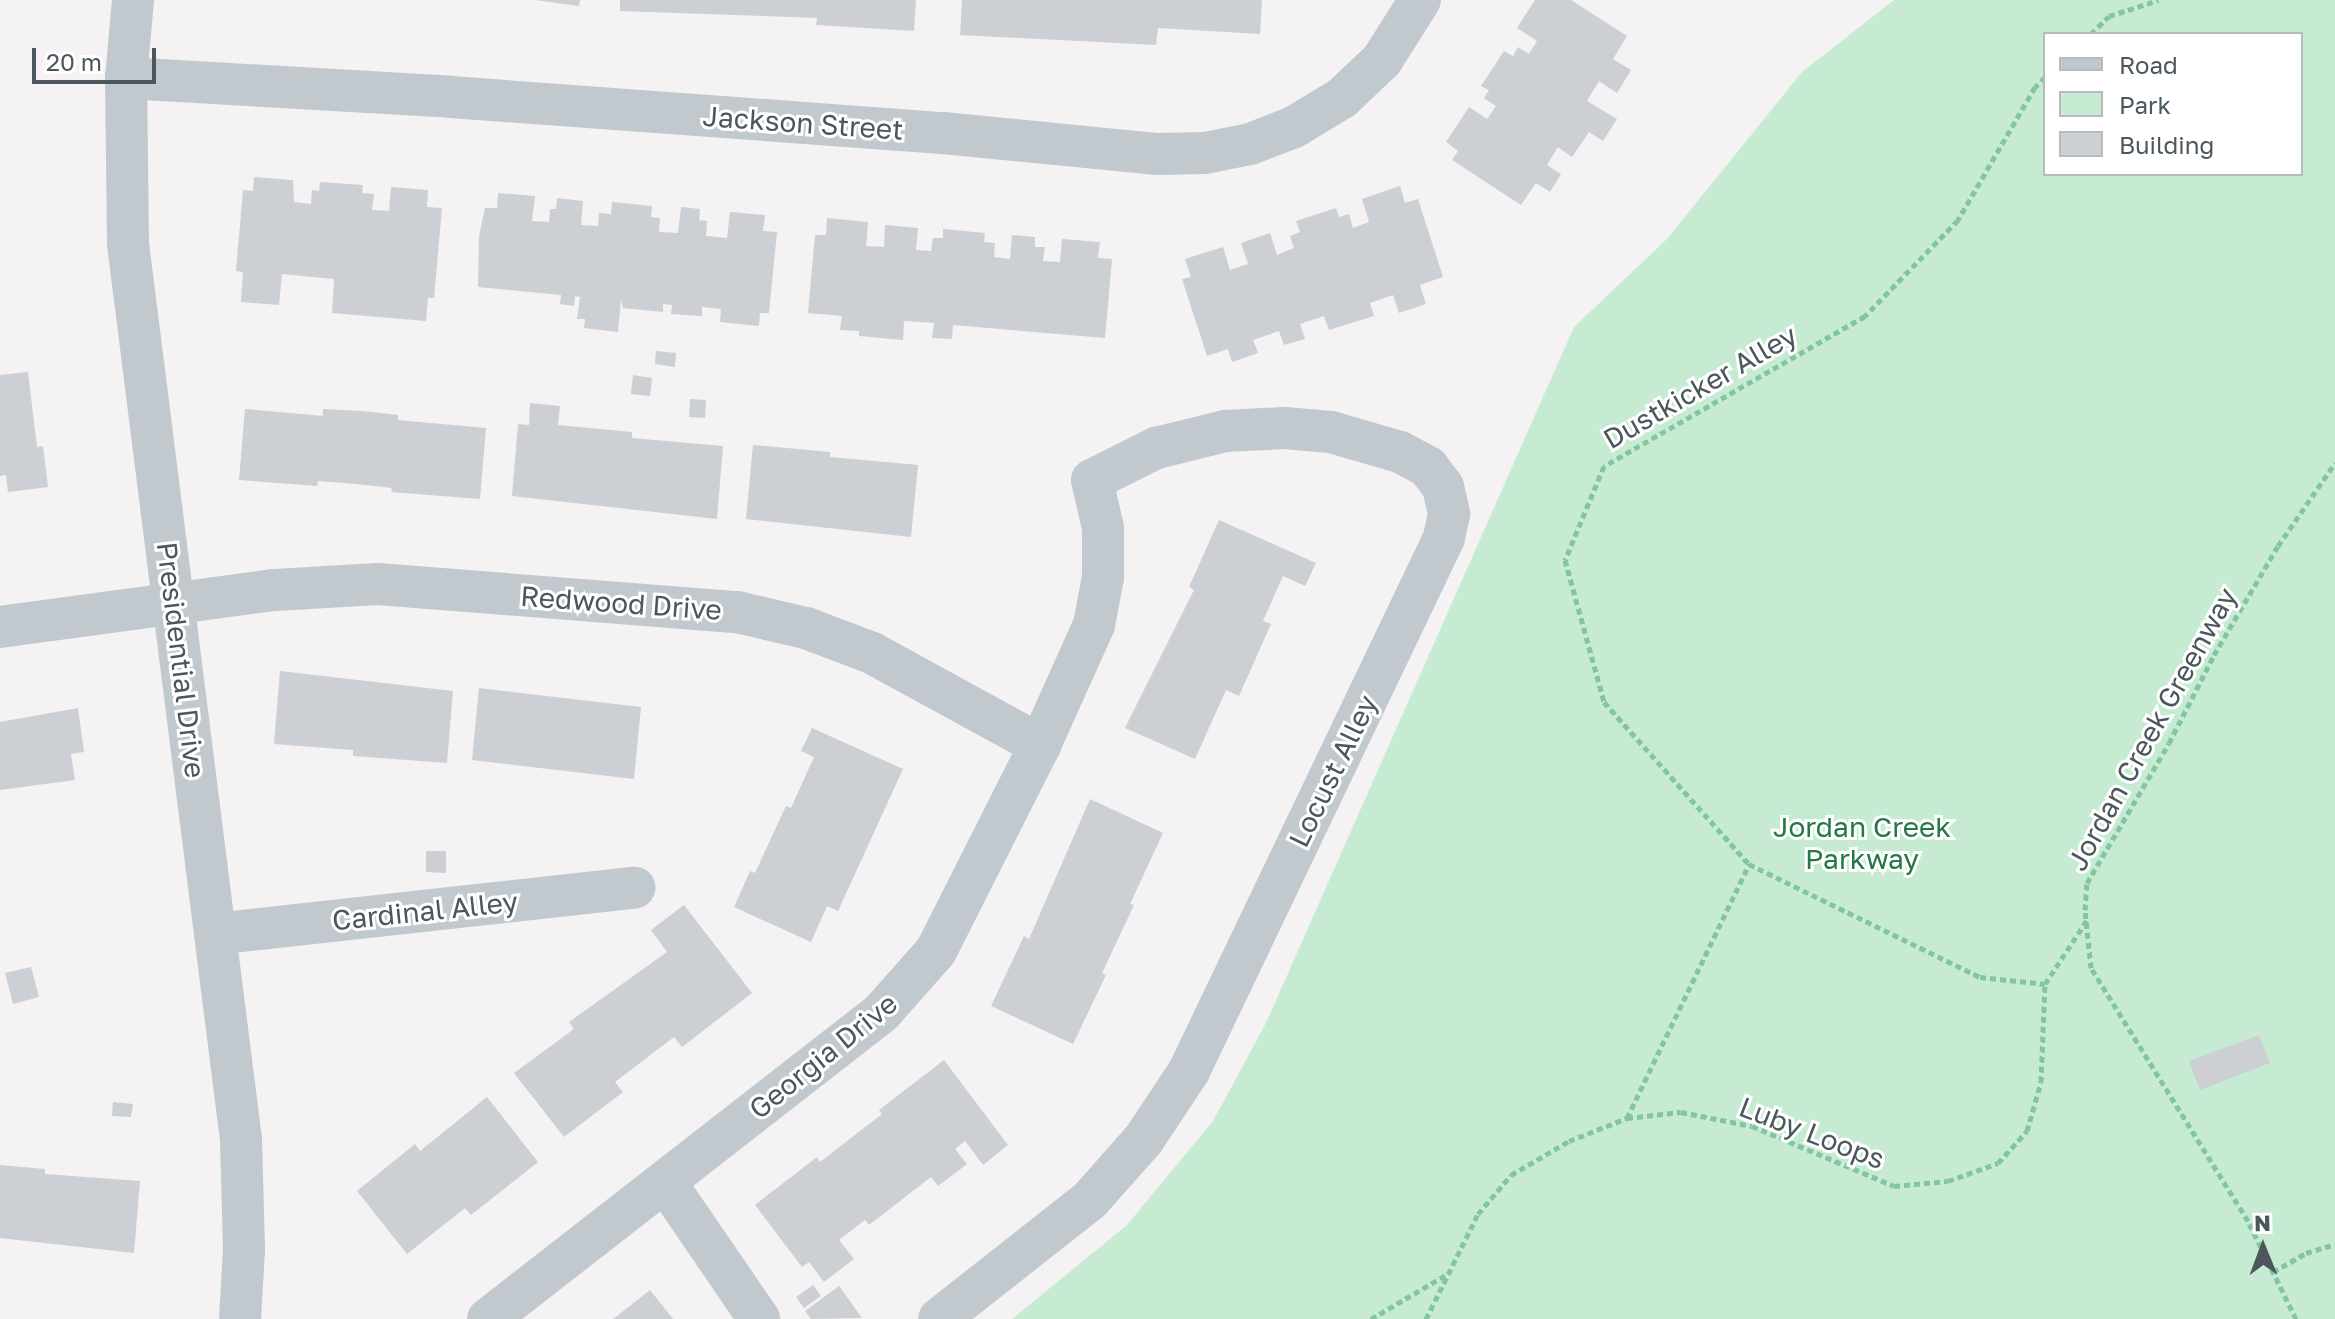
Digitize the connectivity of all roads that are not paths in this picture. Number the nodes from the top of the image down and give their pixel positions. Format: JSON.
{"nodes":[{"id":1,"x":133,"y":0,"type":"edge"},
{"id":2,"x":1420,"y":0,"type":"edge"},
{"id":3,"x":126,"y":78,"type":"junction"},
{"id":4,"x":1092,"y":480,"type":"joint"},
{"id":5,"x":174,"y":605,"type":"junction"},
{"id":6,"x":0,"y":627,"type":"edge"},
{"id":7,"x":1040,"y":745,"type":"junction"},
{"id":8,"x":634,"y":888,"type":"dead end"},
{"id":9,"x":215,"y":934,"type":"junction"},
{"id":10,"x":666,"y":1183,"type":"junction"},
{"id":11,"x":240,"y":1319,"type":"edge"},
{"id":12,"x":488,"y":1319,"type":"edge"},
{"id":13,"x":759,"y":1319,"type":"edge"},
{"id":14,"x":939,"y":1319,"type":"edge"}],
"edges":[{"from":1,"to":3,"type":"street","name":"Presidential Drive"},
{"from":2,"to":3,"type":"street","name":"Jackson Street"},
{"from":3,"to":5,"type":"street","name":"Presidential Drive"},
{"from":4,"to":7,"type":"street","name":"Georgia Drive"},
{"from":4,"to":14,"type":"street","name":"Locust Alley"},
{"from":5,"to":6,"type":"street","name":"Redwood Drive"},
{"from":5,"to":7,"type":"street","name":"Redwood Drive"},
{"from":5,"to":9,"type":"street","name":"Presidential Drive"},
{"from":7,"to":10,"type":"street","name":"Georgia Drive"},
{"from":8,"to":9,"type":"street","name":"Cardinal Alley"},
{"from":9,"to":11,"type":"street","name":"Presidential Drive"},
{"from":10,"to":12,"type":"street","name":"Georgia Drive"},
{"from":10,"to":13,"type":"street"}]}
